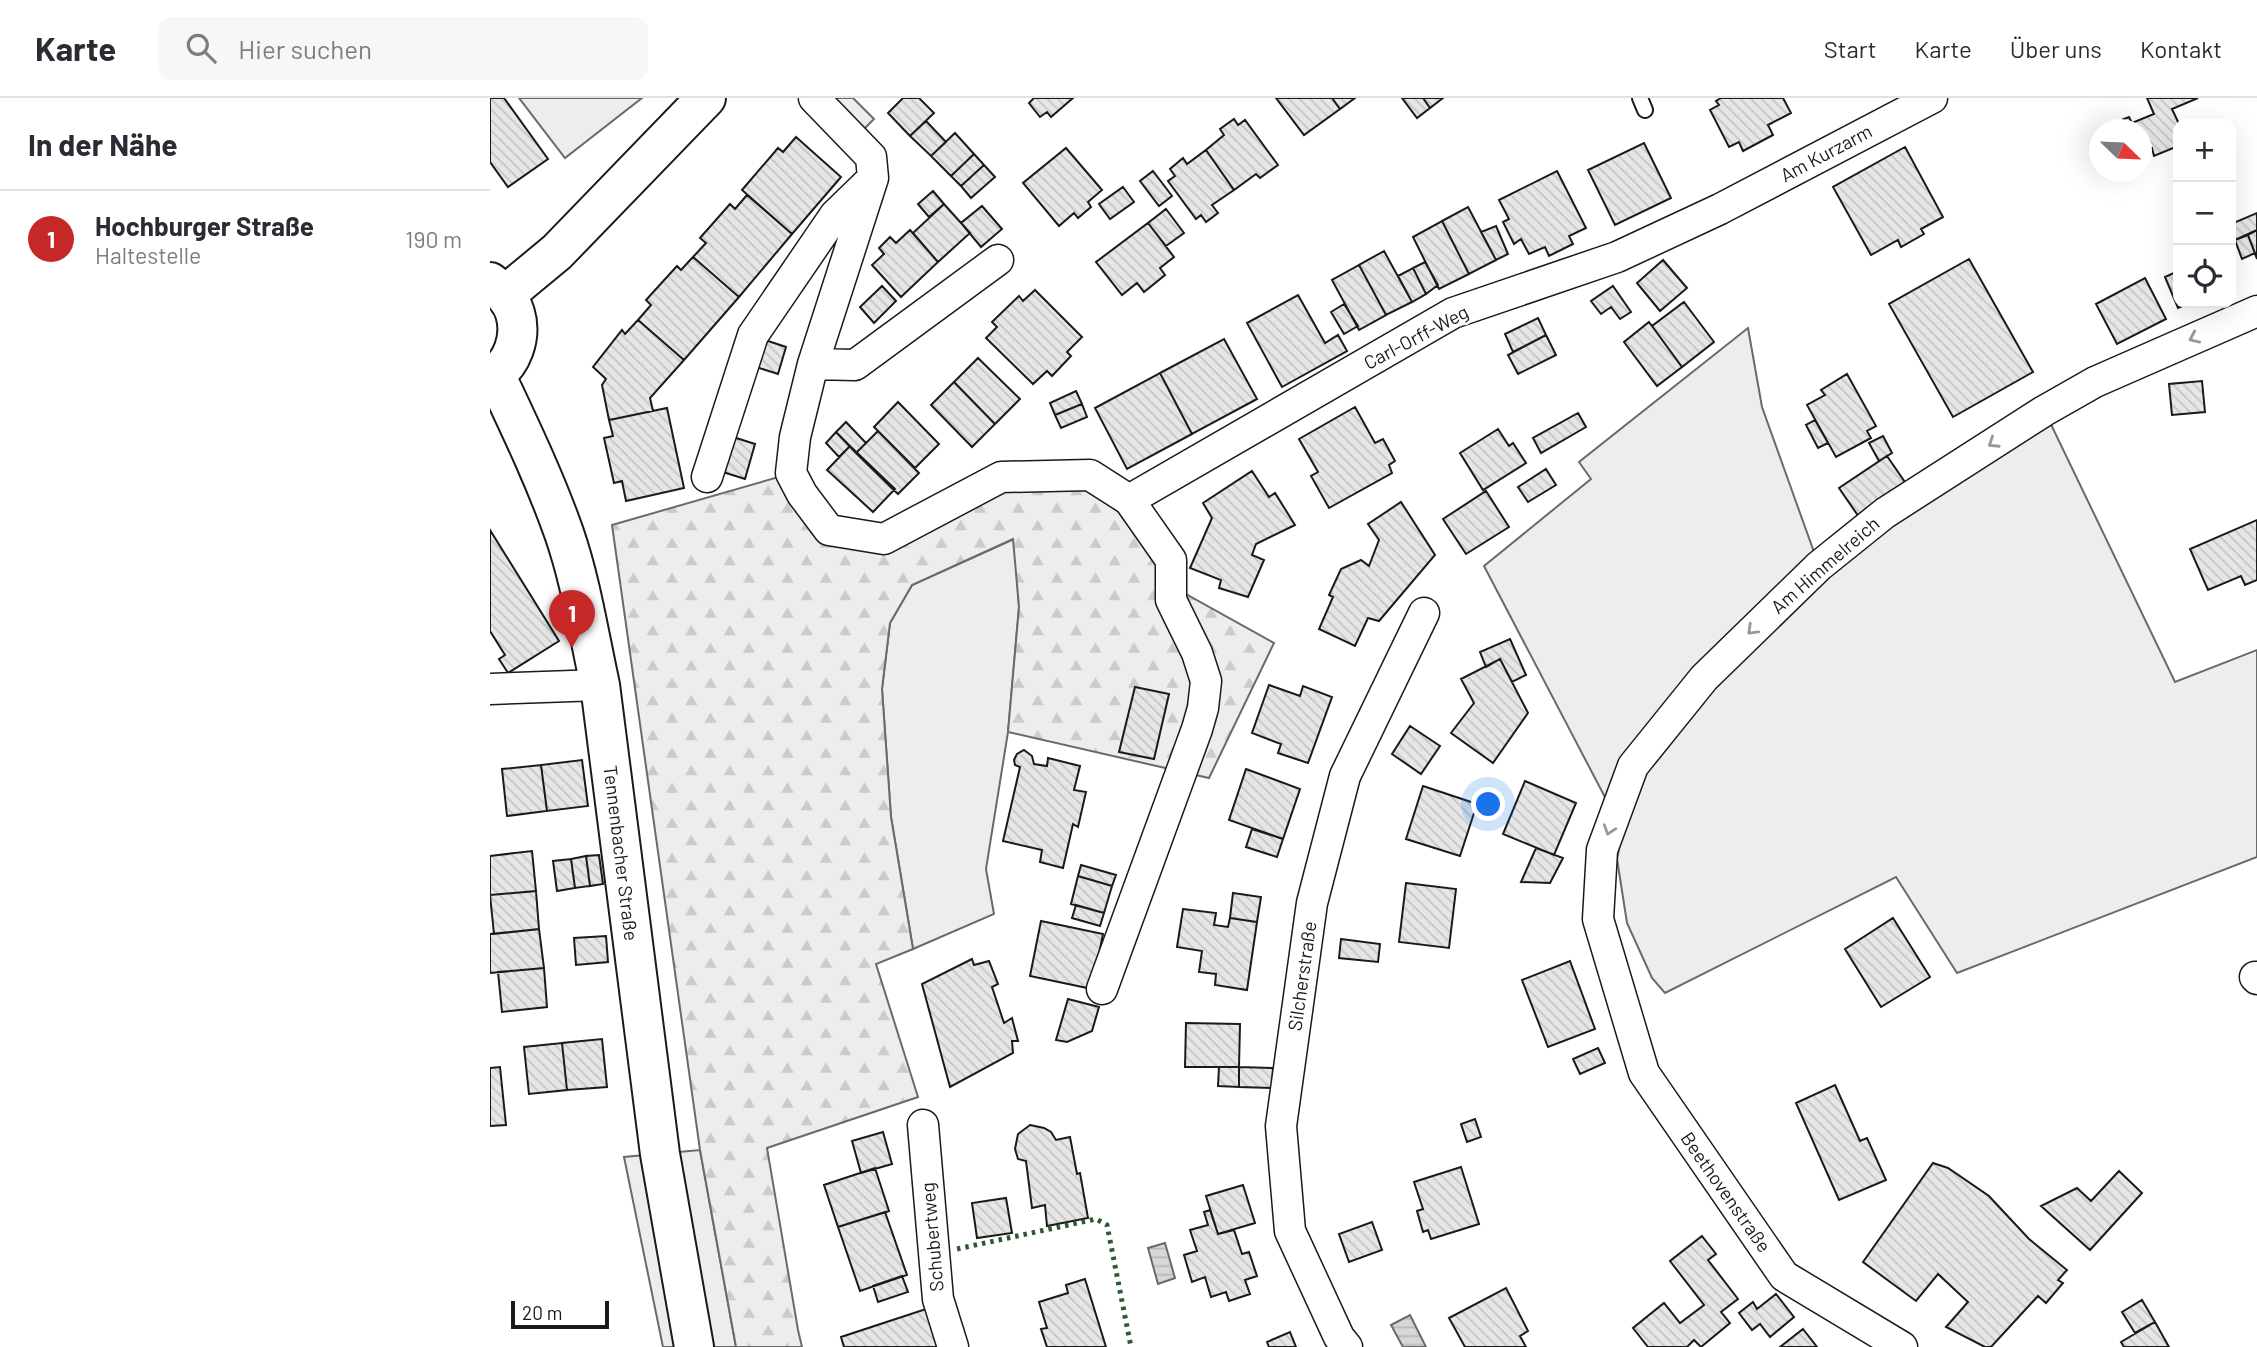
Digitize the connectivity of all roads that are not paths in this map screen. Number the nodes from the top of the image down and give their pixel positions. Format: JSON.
{"nodes":[{"id":1,"x":706,"y":98,"type":"edge"},
{"id":2,"x":814,"y":98,"type":"edge"},
{"id":3,"x":1932,"y":98,"type":"edge"},
{"id":4,"x":873,"y":178,"type":"junction"},
{"id":5,"x":1720,"y":209,"type":"joint"},
{"id":6,"x":998,"y":260,"type":"dead end"},
{"id":7,"x":498,"y":288,"type":"edge"},
{"id":8,"x":2257,"y":311,"type":"edge"},
{"id":9,"x":813,"y":364,"type":"junction"},
{"id":10,"x":493,"y":376,"type":"edge"},
{"id":11,"x":707,"y":477,"type":"dead end"},
{"id":12,"x":1129,"y":500,"type":"junction"},
{"id":13,"x":1424,"y":613,"type":"dead end"},
{"id":14,"x":600,"y":685,"type":"junction"},
{"id":15,"x":490,"y":689,"type":"edge"},
{"id":16,"x":1617,"y":982,"type":"joint"},
{"id":17,"x":1102,"y":989,"type":"dead end"},
{"id":18,"x":923,"y":1125,"type":"dead end"},
{"id":19,"x":694,"y":1347,"type":"edge"},
{"id":20,"x":954,"y":1347,"type":"edge"},
{"id":21,"x":1347,"y":1347,"type":"edge"},
{"id":22,"x":1902,"y":1347,"type":"edge"}],
"edges":[{"from":1,"to":7,"type":"street"},
{"from":2,"to":4,"type":"street"},
{"from":3,"to":5,"type":"street","name":"Am Kurzarm"},
{"from":4,"to":9,"type":"street"},
{"from":4,"to":11,"type":"street"},
{"from":5,"to":12,"type":"street","name":"Carl-Orff-Weg"},
{"from":6,"to":9,"type":"street"},
{"from":7,"to":10,"type":"street"},
{"from":8,"to":16,"type":"street","name":"Am Himmelreich","one_way":true},
{"from":9,"to":12,"type":"street"},
{"from":10,"to":14,"type":"street","name":"Tennenbacher Straße"},
{"from":12,"to":17,"type":"street"},
{"from":13,"to":21,"type":"street","name":"Silcherstraße"},
{"from":14,"to":15,"type":"street"},
{"from":14,"to":19,"type":"street","name":"Tennenbacher Straße"},
{"from":16,"to":22,"type":"street","name":"Beethovenstraße"},
{"from":18,"to":20,"type":"street","name":"Schubertweg"}]}
